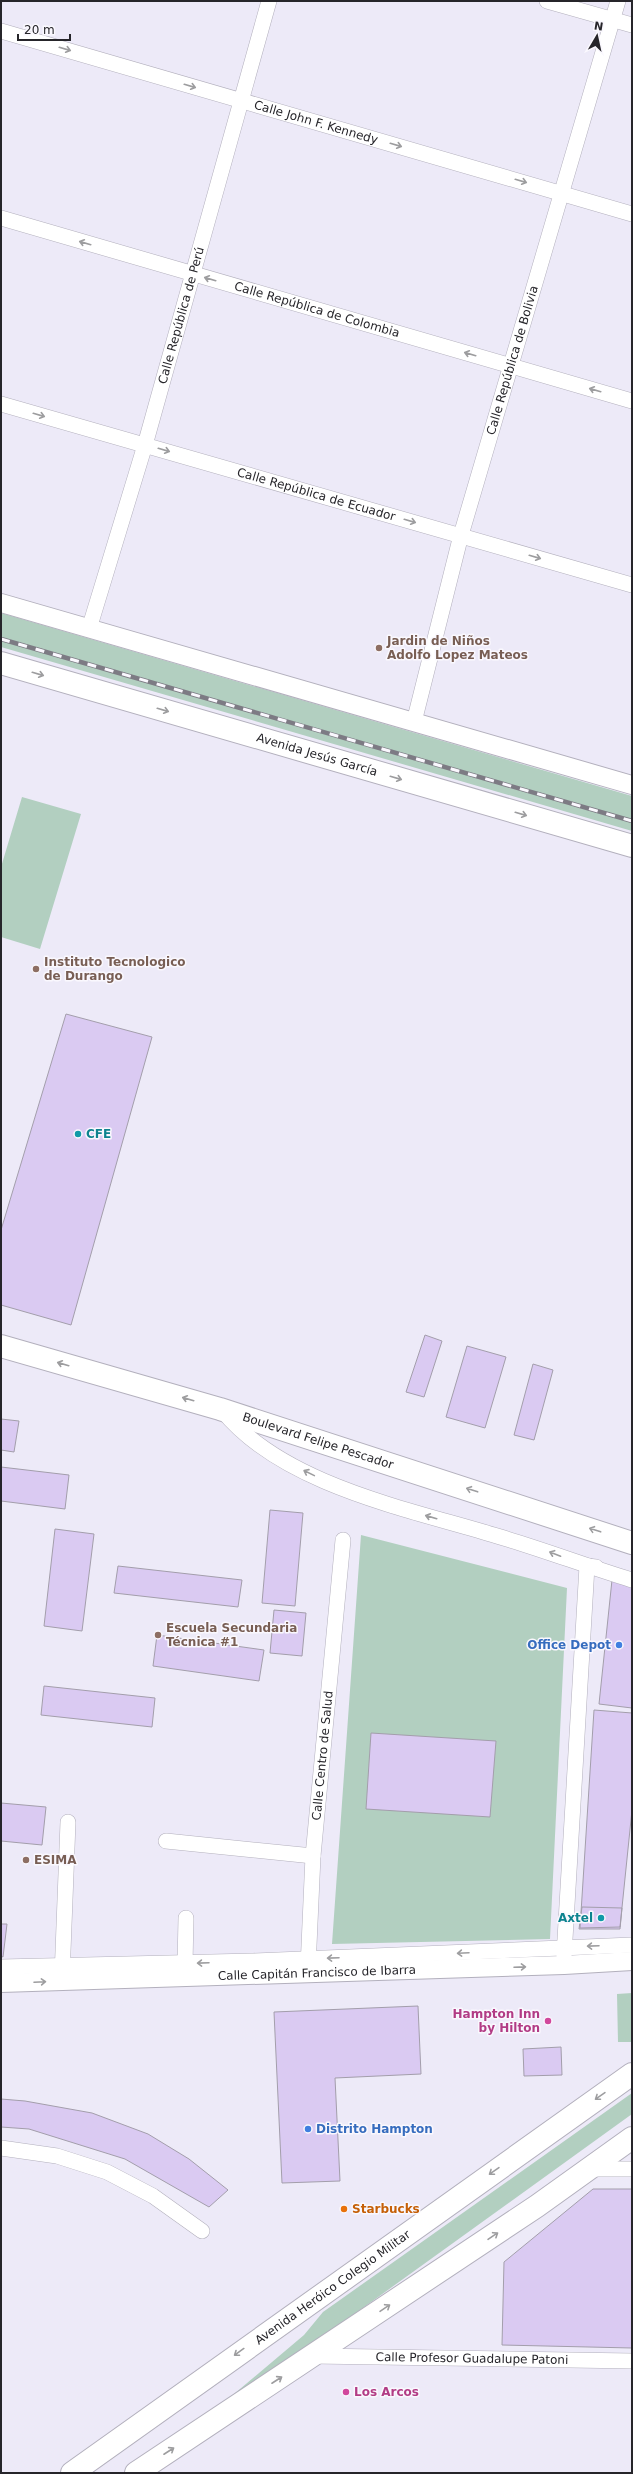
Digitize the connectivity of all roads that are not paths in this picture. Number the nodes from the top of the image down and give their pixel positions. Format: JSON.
{"nodes":[{"id":1,"x":269,"y":1,"type":"edge"},
{"id":2,"x":546,"y":1,"type":"edge"},
{"id":3,"x":618,"y":1,"type":"edge"},
{"id":4,"x":613,"y":20,"type":"junction"},
{"id":5,"x":632,"y":25,"type":"edge"},
{"id":6,"x":1,"y":31,"type":"edge"},
{"id":7,"x":241,"y":100,"type":"junction"},
{"id":8,"x":563,"y":192,"type":"junction"},
{"id":9,"x":632,"y":214,"type":"edge"},
{"id":10,"x":1,"y":218,"type":"edge"},
{"id":11,"x":192,"y":274,"type":"junction"},
{"id":12,"x":511,"y":366,"type":"junction"},
{"id":13,"x":632,"y":401,"type":"edge"},
{"id":14,"x":1,"y":404,"type":"edge"},
{"id":15,"x":145,"y":445,"type":"junction"},
{"id":16,"x":461,"y":535,"type":"junction"},
{"id":17,"x":632,"y":585,"type":"edge"},
{"id":18,"x":1,"y":603,"type":"edge"},
{"id":19,"x":89,"y":629,"type":"junction"},
{"id":20,"x":1,"y":663,"type":"edge"},
{"id":21,"x":414,"y":722,"type":"junction"},
{"id":22,"x":632,"y":785,"type":"edge"},
{"id":23,"x":632,"y":846,"type":"edge"},
{"id":24,"x":1,"y":1346,"type":"edge"},
{"id":25,"x":220,"y":1409,"type":"junction"},
{"id":26,"x":343,"y":1540,"type":"dead end"},
{"id":27,"x":632,"y":1543,"type":"edge"},
{"id":28,"x":587,"y":1566,"type":"junction"},
{"id":29,"x":632,"y":1570,"type":"edge"},
{"id":30,"x":632,"y":1580,"type":"edge"},
{"id":31,"x":68,"y":1822,"type":"dead end"},
{"id":32,"x":166,"y":1841,"type":"dead end"},
{"id":33,"x":313,"y":1856,"type":"junction"},
{"id":34,"x":186,"y":1918,"type":"dead end"},
{"id":35,"x":632,"y":1945,"type":"edge"},
{"id":36,"x":564,"y":1948,"type":"junction"},
{"id":37,"x":632,"y":1961,"type":"edge"},
{"id":38,"x":185,"y":1964,"type":"junction"},
{"id":39,"x":308,"y":1965,"type":"junction"},
{"id":40,"x":564,"y":1966,"type":"junction"},
{"id":41,"x":1,"y":1967,"type":"edge"},
{"id":42,"x":62,"y":1974,"type":"junction"},
{"id":43,"x":1,"y":1983,"type":"edge"},
{"id":44,"x":632,"y":2074,"type":"edge"},
{"id":45,"x":632,"y":2138,"type":"edge"},
{"id":46,"x":1,"y":2148,"type":"edge"},
{"id":47,"x":589,"y":2169,"type":"junction"},
{"id":48,"x":632,"y":2169,"type":"edge"},
{"id":49,"x":202,"y":2231,"type":"dead end"},
{"id":50,"x":318,"y":2296,"type":"junction"},
{"id":51,"x":313,"y":2356,"type":"junction"},
{"id":52,"x":632,"y":2361,"type":"edge"},
{"id":53,"x":73,"y":2473,"type":"edge"},
{"id":54,"x":89,"y":2473,"type":"edge"},
{"id":55,"x":136,"y":2473,"type":"edge"}],
"edges":[{"from":1,"to":7,"type":"street","name":"Calle República de Perú"},
{"from":2,"to":4,"type":"street"},
{"from":3,"to":4,"type":"street","name":"Calle República de Bolivia"},
{"from":4,"to":5,"type":"street"},
{"from":4,"to":8,"type":"street","name":"Calle República de Bolivia"},
{"from":6,"to":7,"type":"street","name":"Calle John F. Kennedy","one_way":true},
{"from":7,"to":8,"type":"street","name":"Calle John F. Kennedy","one_way":true},
{"from":7,"to":11,"type":"street","name":"Calle República de Perú"},
{"from":8,"to":9,"type":"street","name":"Calle John F. Kennedy"},
{"from":8,"to":12,"type":"street","name":"Calle República de Bolivia"},
{"from":11,"to":10,"type":"street","name":"Calle República de Colombia","one_way":true},
{"from":12,"to":11,"type":"street","name":"Calle República de Colombia","one_way":true},
{"from":11,"to":15,"type":"street","name":"Calle República de Perú"},
{"from":13,"to":12,"type":"street","name":"Calle República de Colombia","one_way":true},
{"from":12,"to":16,"type":"street","name":"Calle República de Bolivia"},
{"from":14,"to":15,"type":"street","name":"Calle República de Ecuador","one_way":true},
{"from":15,"to":16,"type":"street","name":"Calle República de Ecuador","one_way":true},
{"from":15,"to":19,"type":"street","name":"Calle República de Perú"},
{"from":16,"to":17,"type":"street","name":"Calle República de Ecuador","one_way":true},
{"from":16,"to":21,"type":"street","name":"Calle República de Bolivia"},
{"from":18,"to":19,"type":"street"},
{"from":19,"to":21,"type":"street"},
{"from":20,"to":23,"type":"main road","name":"Avenida Jesús García","one_way":true},
{"from":21,"to":22,"type":"street"},
{"from":25,"to":24,"type":"main road","name":"Boulevard Felipe Pescador","one_way":true},
{"from":27,"to":25,"type":"main road","name":"Boulevard Felipe Pescador","one_way":true},
{"from":28,"to":25,"type":"street","one_way":true},
{"from":26,"to":33,"type":"street","name":"Calle Centro de Salud"},
{"from":28,"to":29,"type":"street"},
{"from":28,"to":30,"type":"street"},
{"from":28,"to":36,"type":"street"},
{"from":31,"to":42,"type":"street"},
{"from":32,"to":33,"type":"street"},
{"from":33,"to":39,"type":"street","name":"Calle Centro de Salud"},
{"from":34,"to":38,"type":"street"},
{"from":35,"to":36,"type":"street","one_way":true},
{"from":36,"to":39,"type":"street","one_way":true},
{"from":36,"to":40,"type":"street"},
{"from":37,"to":40,"type":"street","name":"Calle Capitán Francisco de Ibarra"},
{"from":39,"to":38,"type":"street","one_way":true},
{"from":38,"to":42,"type":"street"},
{"from":39,"to":40,"type":"street","name":"Calle Capitán Francisco de Ibarra","one_way":true},
{"from":39,"to":42,"type":"street","name":"Calle Capitán Francisco de Ibarra"},
{"from":41,"to":42,"type":"street"},
{"from":43,"to":42,"type":"street","name":"Calle Capitán Francisco de Ibarra","one_way":true},
{"from":44,"to":50,"type":"main road","name":"Avenida Heróico Colegio Militar","one_way":true},
{"from":45,"to":47,"type":"main road"},
{"from":46,"to":49,"type":"street"},
{"from":47,"to":48,"type":"street"},
{"from":51,"to":47,"type":"main road","one_way":true},
{"from":50,"to":53,"type":"main road","name":"Avenida Heróico Colegio Militar","one_way":true},
{"from":50,"to":54,"type":"main road"},
{"from":51,"to":52,"type":"street","name":"Calle Profesor Guadalupe Patoni"},
{"from":55,"to":51,"type":"main road","one_way":true}]}
